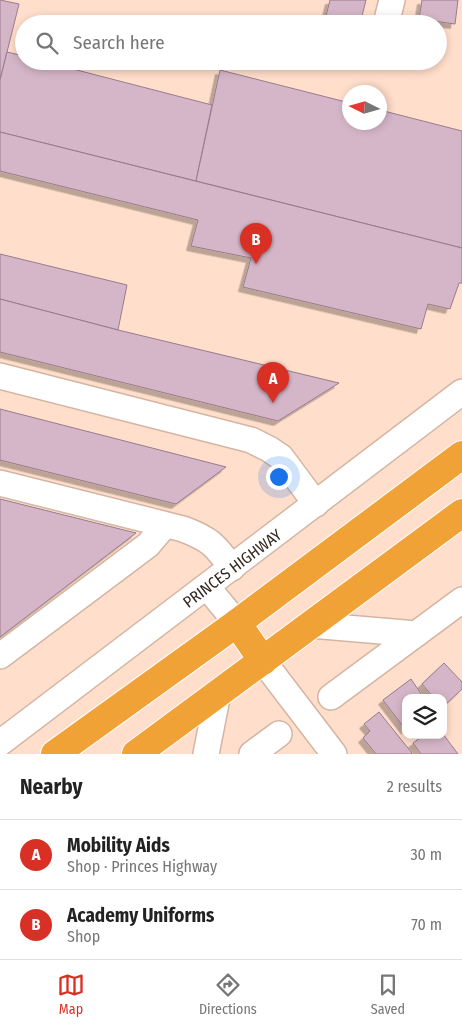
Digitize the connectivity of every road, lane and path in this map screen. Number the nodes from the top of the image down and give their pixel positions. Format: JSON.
{"nodes":[{"id":1,"x":392,"y":0,"type":"edge"},
{"id":2,"x":388,"y":15,"type":"edge"},
{"id":3,"x":0,"y":376,"type":"edge"},
{"id":4,"x":462,"y":392,"type":"edge"},
{"id":5,"x":462,"y":456,"type":"edge"},
{"id":6,"x":0,"y":484,"type":"edge"},
{"id":7,"x":316,"y":504,"type":"junction"},
{"id":8,"x":462,"y":513,"type":"edge"},
{"id":9,"x":166,"y":525,"type":"junction"},
{"id":10,"x":232,"y":568,"type":"junction"},
{"id":11,"x":207,"y":587,"type":"junction"},
{"id":12,"x":462,"y":600,"type":"edge"},
{"id":13,"x":237,"y":623,"type":"junction"},
{"id":14,"x":311,"y":625,"type":"junction"},
{"id":15,"x":416,"y":634,"type":"junction"},
{"id":16,"x":0,"y":656,"type":"edge"},
{"id":17,"x":263,"y":661,"type":"junction"},
{"id":18,"x":218,"y":693,"type":"junction"},
{"id":19,"x":331,"y":697,"type":"dead end"},
{"id":20,"x":280,"y":734,"type":"dead end"},
{"id":21,"x":0,"y":743,"type":"edge"},
{"id":22,"x":55,"y":754,"type":"edge"},
{"id":23,"x":136,"y":754,"type":"edge"},
{"id":24,"x":206,"y":754,"type":"edge"},
{"id":25,"x":252,"y":754,"type":"edge"},
{"id":26,"x":334,"y":754,"type":"edge"}],
"edges":[{"from":1,"to":2,"type":"street"},
{"from":3,"to":7,"type":"street"},
{"from":4,"to":7,"type":"street","name":"PRINCES HIGHWAY"},
{"from":5,"to":13,"type":"highway"},
{"from":6,"to":9,"type":"street"},
{"from":7,"to":10,"type":"street","name":"PRINCES HIGHWAY"},
{"from":8,"to":14,"type":"highway"},
{"from":9,"to":10,"type":"street"},
{"from":9,"to":16,"type":"street"},
{"from":10,"to":11,"type":"street","name":"PRINCES HIGHWAY"},
{"from":11,"to":13,"type":"street"},
{"from":11,"to":21,"type":"street","name":"PRINCES HIGHWAY"},
{"from":12,"to":15,"type":"street"},
{"from":13,"to":17,"type":"highway"},
{"from":13,"to":22,"type":"highway"},
{"from":14,"to":15,"type":"street"},
{"from":14,"to":17,"type":"highway"},
{"from":15,"to":19,"type":"street"},
{"from":17,"to":18,"type":"highway"},
{"from":17,"to":26,"type":"street"},
{"from":18,"to":23,"type":"highway"},
{"from":18,"to":24,"type":"street"},
{"from":20,"to":25,"type":"street"}]}
